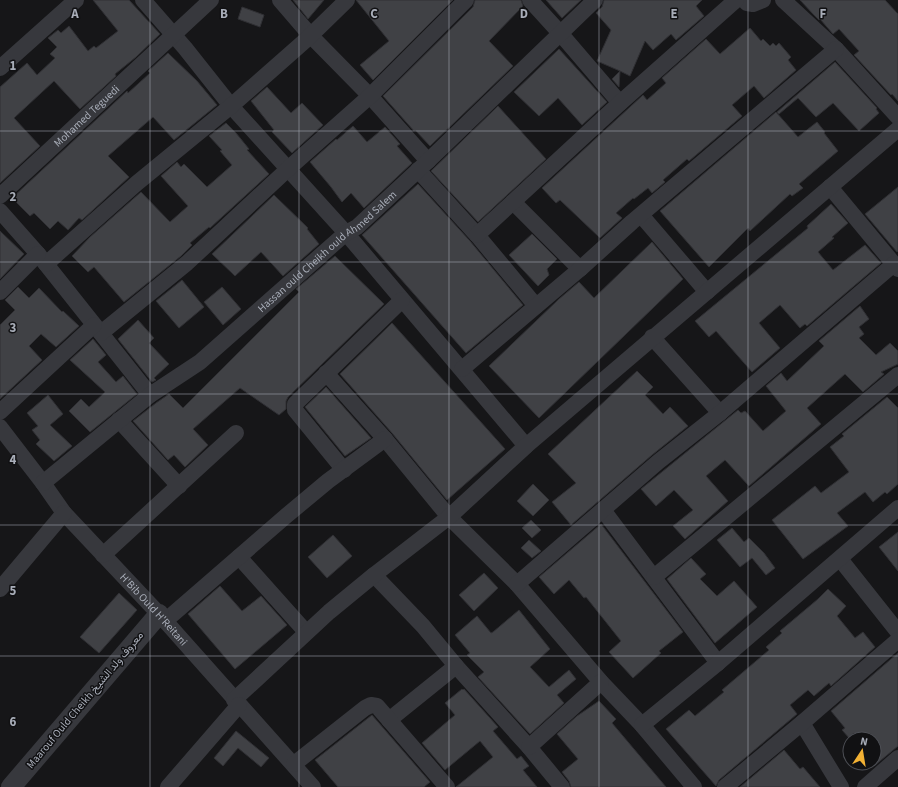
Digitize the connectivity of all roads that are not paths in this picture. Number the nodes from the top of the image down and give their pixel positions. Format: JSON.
{"nodes":[{"id":1,"x":76,"y":0,"type":"edge"},
{"id":2,"x":143,"y":0,"type":"edge"},
{"id":3,"x":211,"y":0,"type":"edge"},
{"id":4,"x":280,"y":0,"type":"edge"},
{"id":5,"x":348,"y":0,"type":"edge"},
{"id":6,"x":466,"y":0,"type":"edge"},
{"id":7,"x":530,"y":0,"type":"edge"},
{"id":8,"x":595,"y":0,"type":"edge"},
{"id":9,"x":736,"y":0,"type":"edge"},
{"id":10,"x":744,"y":0,"type":"edge"},
{"id":11,"x":763,"y":0,"type":"edge"},
{"id":12,"x":783,"y":0,"type":"edge"},
{"id":13,"x":560,"y":33,"type":"junction"},
{"id":14,"x":173,"y":35,"type":"junction"},
{"id":15,"x":312,"y":36,"type":"junction"},
{"id":16,"x":836,"y":49,"type":"junction"},
{"id":17,"x":0,"y":68,"type":"edge"},
{"id":18,"x":370,"y":96,"type":"junction"},
{"id":19,"x":620,"y":103,"type":"junction"},
{"id":20,"x":231,"y":106,"type":"junction"},
{"id":21,"x":898,"y":117,"type":"edge"},
{"id":22,"x":898,"y":129,"type":"edge"},
{"id":23,"x":423,"y":165,"type":"junction"},
{"id":24,"x":289,"y":168,"type":"junction"},
{"id":25,"x":830,"y":187,"type":"junction"},
{"id":26,"x":0,"y":196,"type":"edge"},
{"id":27,"x":513,"y":202,"type":"junction"},
{"id":28,"x":0,"y":211,"type":"edge"},
{"id":29,"x":641,"y":215,"type":"junction"},
{"id":30,"x":346,"y":233,"type":"junction"},
{"id":31,"x":477,"y":235,"type":"junction"},
{"id":32,"x":42,"y":259,"type":"junction"},
{"id":33,"x":896,"y":266,"type":"edge"},
{"id":34,"x":580,"y":269,"type":"junction"},
{"id":35,"x":0,"y":292,"type":"edge"},
{"id":36,"x":707,"y":292,"type":"junction"},
{"id":37,"x":402,"y":300,"type":"junction"},
{"id":38,"x":536,"y":306,"type":"junction"},
{"id":39,"x":98,"y":329,"type":"junction"},
{"id":40,"x":652,"y":337,"type":"junction"},
{"id":41,"x":462,"y":370,"type":"junction"},
{"id":42,"x":326,"y":373,"type":"junction"},
{"id":43,"x":898,"y":375,"type":"edge"},
{"id":44,"x":150,"y":394,"type":"junction"},
{"id":45,"x":0,"y":412,"type":"edge"},
{"id":46,"x":720,"y":413,"type":"junction"},
{"id":47,"x":120,"y":420,"type":"junction"},
{"id":48,"x":0,"y":427,"type":"edge"},
{"id":49,"x":236,"y":433,"type":"dead end"},
{"id":50,"x":385,"y":439,"type":"junction"},
{"id":51,"x":526,"y":446,"type":"junction"},
{"id":52,"x":344,"y":470,"type":"junction"},
{"id":53,"x":44,"y":483,"type":"junction"},
{"id":54,"x":179,"y":486,"type":"junction"},
{"id":55,"x":898,"y":508,"type":"edge"},
{"id":56,"x":603,"y":510,"type":"junction"},
{"id":57,"x":64,"y":513,"type":"junction"},
{"id":58,"x":449,"y":517,"type":"junction"},
{"id":59,"x":103,"y":555,"type":"junction"},
{"id":60,"x":238,"y":557,"type":"junction"},
{"id":61,"x":840,"y":559,"type":"junction"},
{"id":62,"x":374,"y":575,"type":"junction"},
{"id":63,"x":654,"y":577,"type":"junction"},
{"id":64,"x":517,"y":584,"type":"junction"},
{"id":65,"x":0,"y":589,"type":"edge"},
{"id":66,"x":162,"y":617,"type":"junction"},
{"id":67,"x":306,"y":632,"type":"junction"},
{"id":68,"x":898,"y":632,"type":"edge"},
{"id":69,"x":898,"y":640,"type":"edge"},
{"id":70,"x":718,"y":663,"type":"junction"},
{"id":71,"x":456,"y":666,"type":"junction"},
{"id":72,"x":601,"y":682,"type":"junction"},
{"id":73,"x":237,"y":702,"type":"junction"},
{"id":74,"x":389,"y":720,"type":"junction"},
{"id":75,"x":802,"y":723,"type":"junction"},
{"id":76,"x":642,"y":725,"type":"junction"},
{"id":77,"x":529,"y":747,"type":"junction"},
{"id":78,"x":898,"y":758,"type":"edge"},
{"id":79,"x":294,"y":764,"type":"junction"},
{"id":80,"x":11,"y":787,"type":"edge"},
{"id":81,"x":168,"y":787,"type":"edge"},
{"id":82,"x":313,"y":787,"type":"edge"},
{"id":83,"x":447,"y":787,"type":"edge"},
{"id":84,"x":562,"y":787,"type":"edge"},
{"id":85,"x":694,"y":787,"type":"edge"},
{"id":86,"x":725,"y":787,"type":"edge"},
{"id":87,"x":841,"y":787,"type":"edge"},
{"id":88,"x":865,"y":787,"type":"edge"}],
"edges":[{"from":1,"to":17,"type":"street"},
{"from":2,"to":14,"type":"street"},
{"from":3,"to":14,"type":"street","name":"Mohamed Teguedi"},
{"from":4,"to":15,"type":"street"},
{"from":5,"to":15,"type":"street"},
{"from":6,"to":18,"type":"street"},
{"from":7,"to":13,"type":"street"},
{"from":8,"to":13,"type":"street","name":"Hassan ould Cheikh ould Ahmed Salem"},
{"from":9,"to":19,"type":"street"},
{"from":10,"to":11,"type":"street"},
{"from":12,"to":16,"type":"street"},
{"from":13,"to":19,"type":"street"},
{"from":13,"to":23,"type":"street","name":"Hassan ould Cheikh ould Ahmed Salem"},
{"from":14,"to":20,"type":"street"},
{"from":14,"to":26,"type":"street","name":"Mohamed Teguedi"},
{"from":15,"to":18,"type":"street"},
{"from":15,"to":20,"type":"street"},
{"from":16,"to":21,"type":"street"},
{"from":16,"to":29,"type":"street"},
{"from":18,"to":23,"type":"street"},
{"from":18,"to":24,"type":"street"},
{"from":19,"to":27,"type":"street"},
{"from":20,"to":24,"type":"street"},
{"from":20,"to":32,"type":"street"},
{"from":22,"to":25,"type":"street"},
{"from":23,"to":30,"type":"street","name":"Hassan ould Cheikh ould Ahmed Salem"},
{"from":23,"to":31,"type":"street"},
{"from":24,"to":30,"type":"street"},
{"from":24,"to":39,"type":"street"},
{"from":25,"to":33,"type":"street"},
{"from":25,"to":36,"type":"street"},
{"from":27,"to":31,"type":"street"},
{"from":27,"to":34,"type":"street"},
{"from":28,"to":32,"type":"street"},
{"from":29,"to":34,"type":"street"},
{"from":29,"to":36,"type":"street"},
{"from":30,"to":37,"type":"street"},
{"from":30,"to":44,"type":"street","name":"Hassan ould Cheikh ould Ahmed Salem"},
{"from":31,"to":38,"type":"street"},
{"from":32,"to":35,"type":"street"},
{"from":32,"to":39,"type":"street"},
{"from":33,"to":46,"type":"street"},
{"from":34,"to":38,"type":"street"},
{"from":36,"to":40,"type":"street"},
{"from":37,"to":41,"type":"street"},
{"from":37,"to":42,"type":"street"},
{"from":38,"to":41,"type":"street"},
{"from":39,"to":44,"type":"street"},
{"from":39,"to":45,"type":"street"},
{"from":40,"to":46,"type":"street"},
{"from":40,"to":51,"type":"street"},
{"from":41,"to":51,"type":"street"},
{"from":42,"to":50,"type":"street"},
{"from":42,"to":52,"type":"street"},
{"from":43,"to":63,"type":"street"},
{"from":44,"to":47,"type":"street","name":"Hassan ould Cheikh ould Ahmed Salem"},
{"from":46,"to":56,"type":"street"},
{"from":47,"to":53,"type":"street","name":"Hassan ould Cheikh ould Ahmed Salem"},
{"from":47,"to":54,"type":"street"},
{"from":48,"to":53,"type":"street","name":"H'Bib Ould H'Reitani"},
{"from":49,"to":54,"type":"street"},
{"from":50,"to":52,"type":"street"},
{"from":50,"to":58,"type":"street"},
{"from":51,"to":58,"type":"street"},
{"from":52,"to":60,"type":"street"},
{"from":53,"to":57,"type":"street","name":"H'Bib Ould H'Reitani"},
{"from":54,"to":59,"type":"street"},
{"from":55,"to":61,"type":"street"},
{"from":56,"to":63,"type":"street"},
{"from":56,"to":64,"type":"street"},
{"from":57,"to":59,"type":"street","name":"H'Bib Ould H'Reitani"},
{"from":57,"to":65,"type":"street"},
{"from":58,"to":62,"type":"street"},
{"from":58,"to":64,"type":"street"},
{"from":59,"to":66,"type":"street","name":"H'Bib Ould H'Reitani"},
{"from":60,"to":66,"type":"street"},
{"from":60,"to":67,"type":"street"},
{"from":61,"to":68,"type":"street"},
{"from":61,"to":70,"type":"street"},
{"from":62,"to":67,"type":"street"},
{"from":62,"to":71,"type":"street"},
{"from":63,"to":70,"type":"street"},
{"from":64,"to":72,"type":"street"},
{"from":66,"to":73,"type":"street","name":"H'Bib Ould H'Reitani"},
{"from":66,"to":80,"type":"street","name":"Maarouf Ould Cheikh معروف ولد الشيخ"},
{"from":67,"to":73,"type":"street"},
{"from":69,"to":75,"type":"street"},
{"from":70,"to":76,"type":"street"},
{"from":71,"to":74,"type":"street"},
{"from":71,"to":77,"type":"street"},
{"from":72,"to":76,"type":"street"},
{"from":72,"to":77,"type":"street"},
{"from":73,"to":79,"type":"street","name":"H'Bib Ould H'Reitani"},
{"from":73,"to":81,"type":"street"},
{"from":74,"to":79,"type":"street"},
{"from":74,"to":83,"type":"street"},
{"from":75,"to":86,"type":"street"},
{"from":75,"to":87,"type":"street"},
{"from":76,"to":85,"type":"street"},
{"from":77,"to":84,"type":"street"},
{"from":78,"to":88,"type":"street"},
{"from":79,"to":82,"type":"street","name":"H'Bib Ould H'Reitani"}]}
